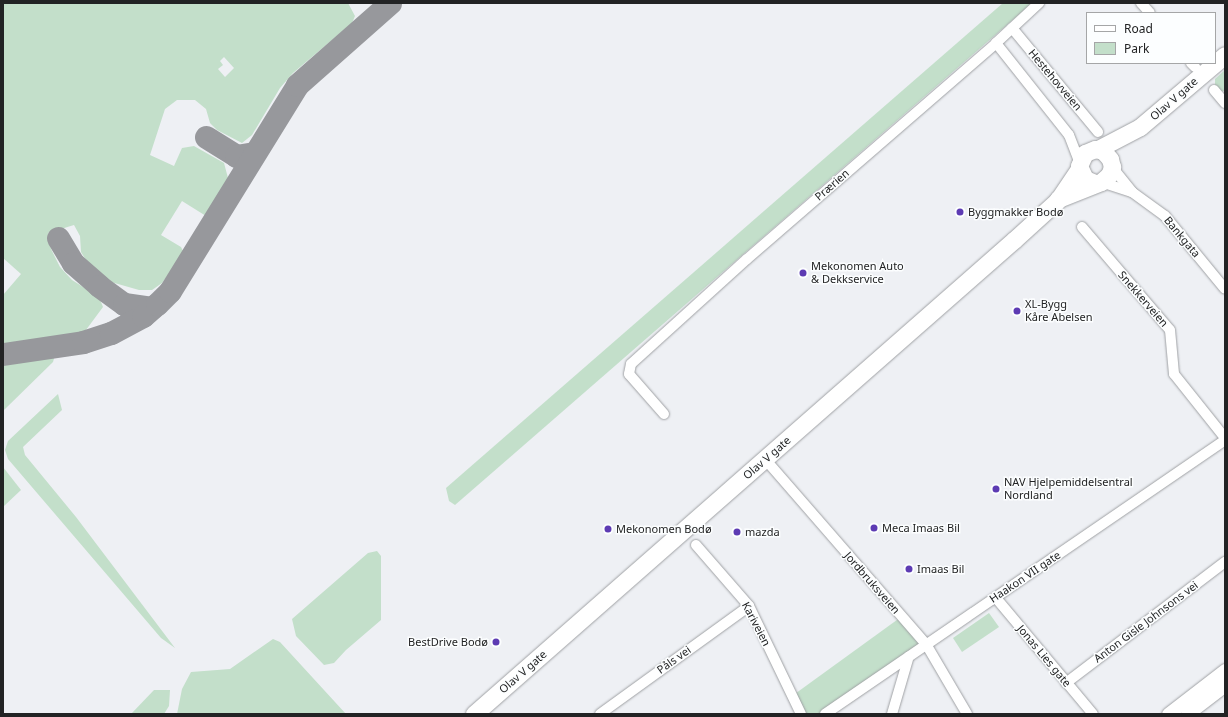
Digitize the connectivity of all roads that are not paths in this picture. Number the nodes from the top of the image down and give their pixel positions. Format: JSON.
{"nodes":[{"id":1,"x":1038,"y":3,"type":"edge"},
{"id":2,"x":1141,"y":3,"type":"edge"},
{"id":3,"x":1149,"y":12,"type":"edge"},
{"id":4,"x":1012,"y":28,"type":"junction"},
{"id":5,"x":996,"y":43,"type":"junction"},
{"id":6,"x":1225,"y":54,"type":"edge"},
{"id":7,"x":1216,"y":62,"type":"edge"},
{"id":8,"x":1213,"y":64,"type":"edge"},
{"id":9,"x":1214,"y":90,"type":"dead end"},
{"id":10,"x":1225,"y":103,"type":"edge"},
{"id":11,"x":1140,"y":127,"type":"junction"},
{"id":12,"x":1098,"y":132,"type":"dead end"},
{"id":13,"x":1069,"y":135,"type":"junction"},
{"id":14,"x":1095,"y":149,"type":"junction"},
{"id":15,"x":1079,"y":165,"type":"junction"},
{"id":16,"x":1112,"y":165,"type":"junction"},
{"id":17,"x":1098,"y":182,"type":"junction"},
{"id":18,"x":1132,"y":192,"type":"junction"},
{"id":19,"x":1058,"y":200,"type":"junction"},
{"id":20,"x":1082,"y":227,"type":"dead end"},
{"id":21,"x":1225,"y":289,"type":"edge"},
{"id":22,"x":664,"y":414,"type":"dead end"},
{"id":23,"x":1225,"y":439,"type":"edge"},
{"id":24,"x":765,"y":459,"type":"junction"},
{"id":25,"x":696,"y":545,"type":"dead end"},
{"id":26,"x":1225,"y":562,"type":"edge"},
{"id":27,"x":996,"y":598,"type":"junction"},
{"id":28,"x":749,"y":606,"type":"junction"},
{"id":29,"x":926,"y":644,"type":"junction"},
{"id":30,"x":909,"y":656,"type":"junction"},
{"id":31,"x":1225,"y":670,"type":"edge"},
{"id":32,"x":1066,"y":683,"type":"junction"},
{"id":33,"x":1225,"y":685,"type":"edge"},
{"id":34,"x":474,"y":714,"type":"edge"},
{"id":35,"x":600,"y":714,"type":"edge"},
{"id":36,"x":801,"y":714,"type":"edge"},
{"id":37,"x":825,"y":714,"type":"edge"},
{"id":38,"x":892,"y":714,"type":"edge"},
{"id":39,"x":967,"y":714,"type":"edge"},
{"id":40,"x":1093,"y":714,"type":"edge"},
{"id":41,"x":1168,"y":714,"type":"edge"},
{"id":42,"x":1187,"y":714,"type":"edge"}],
"edges":[{"from":1,"to":4,"type":"street"},
{"from":2,"to":3,"type":"street"},
{"from":4,"to":5,"type":"street"},
{"from":4,"to":12,"type":"street","name":"Hestehovveien"},
{"from":5,"to":13,"type":"street"},
{"from":5,"to":22,"type":"street","name":"Prærien"},
{"from":6,"to":7,"type":"highway","name":"Olav V gate"},
{"from":8,"to":11,"type":"highway","name":"Olav V gate"},
{"from":9,"to":10,"type":"street"},
{"from":11,"to":14,"type":"highway","name":"Olav V gate"},
{"from":11,"to":16,"type":"highway","name":"Olav V gate"},
{"from":13,"to":14,"type":"street"},
{"from":13,"to":15,"type":"street"},
{"from":14,"to":15,"type":"highway"},
{"from":14,"to":16,"type":"highway"},
{"from":15,"to":17,"type":"highway"},
{"from":15,"to":19,"type":"highway","name":"Olav V gate"},
{"from":16,"to":17,"type":"highway"},
{"from":16,"to":18,"type":"street","name":"Bankgata"},
{"from":17,"to":18,"type":"street","name":"Bankgata"},
{"from":17,"to":19,"type":"highway","name":"Olav V gate"},
{"from":18,"to":21,"type":"street","name":"Bankgata"},
{"from":19,"to":24,"type":"highway","name":"Olav V gate"},
{"from":20,"to":23,"type":"street","name":"Snekkerveien"},
{"from":23,"to":27,"type":"street","name":"Haakon VII gate"},
{"from":24,"to":29,"type":"street","name":"Jordbruksveien"},
{"from":24,"to":34,"type":"highway","name":"Olav V gate"},
{"from":25,"to":28,"type":"street","name":"Kariveien"},
{"from":26,"to":32,"type":"street","name":"Anton Gisle Johnsons vei"},
{"from":27,"to":29,"type":"street","name":"Haakon VII gate"},
{"from":27,"to":32,"type":"street","name":"Jonas Lies gate"},
{"from":28,"to":35,"type":"street","name":"Påls vei"},
{"from":28,"to":36,"type":"street","name":"Kariveien"},
{"from":29,"to":30,"type":"street","name":"Haakon VII gate"},
{"from":29,"to":39,"type":"street","name":"Jordbruksveien"},
{"from":30,"to":37,"type":"street","name":"Haakon VII gate"},
{"from":30,"to":38,"type":"street"},
{"from":31,"to":41,"type":"street"},
{"from":32,"to":40,"type":"street","name":"Jonas Lies gate"},
{"from":33,"to":42,"type":"street"}]}
